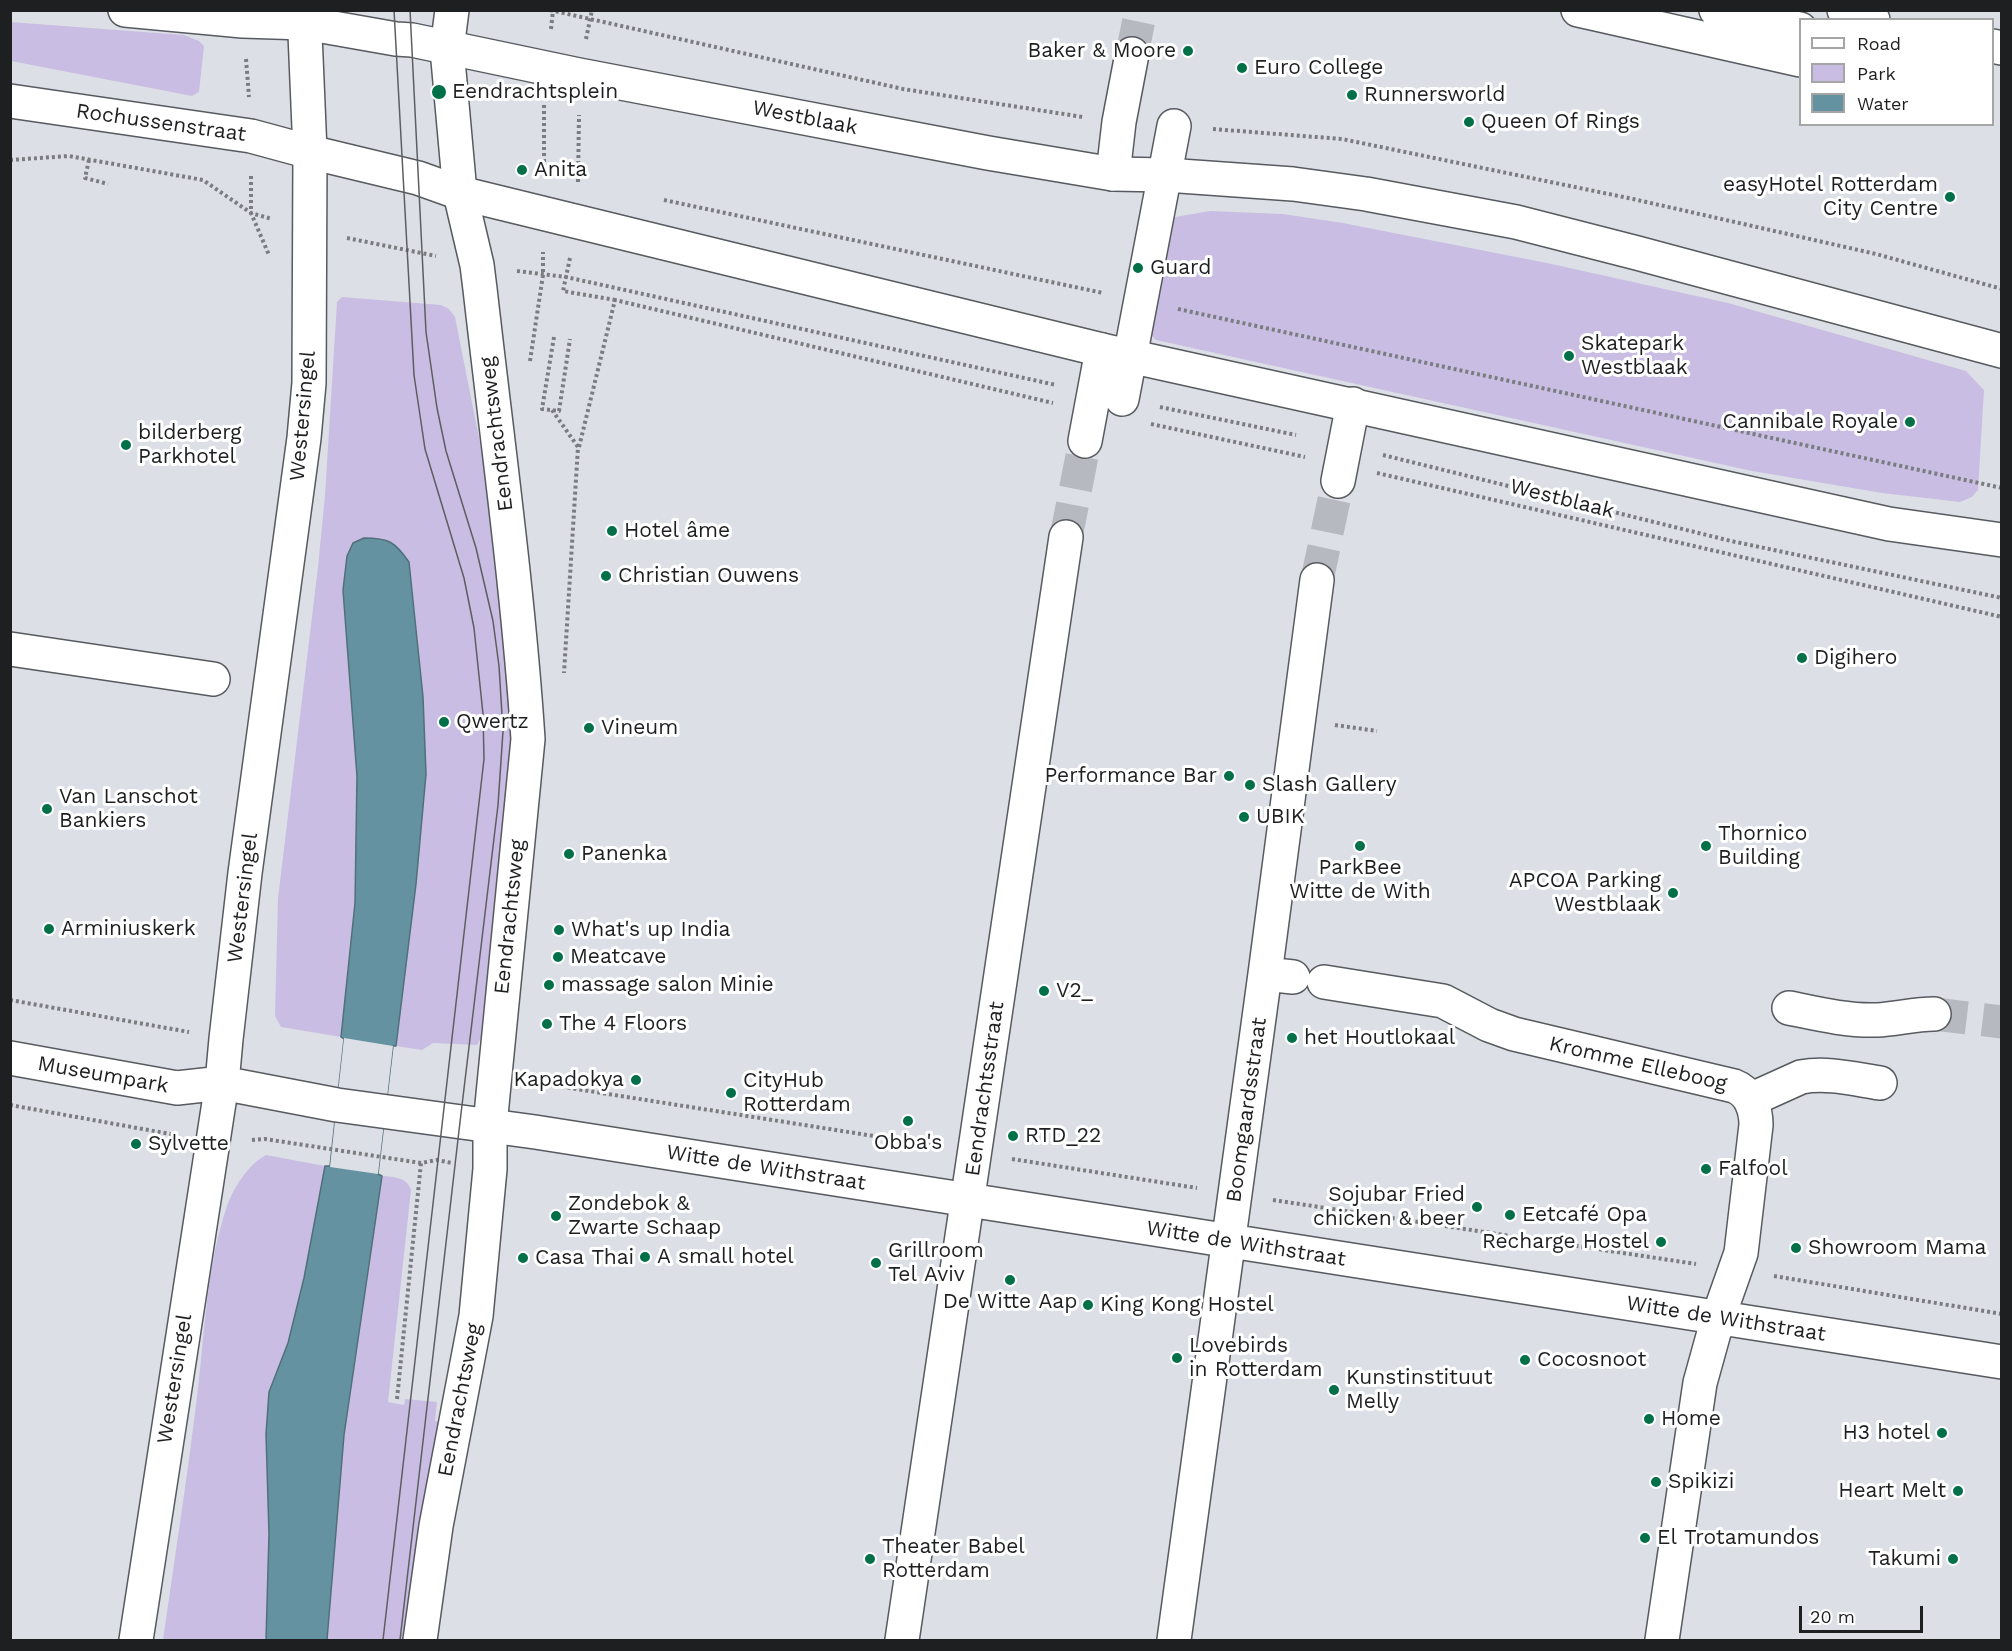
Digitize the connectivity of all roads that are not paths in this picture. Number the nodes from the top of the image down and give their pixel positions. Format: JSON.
{"nodes":[{"id":1,"x":125,"y":10,"type":"edge"},
{"id":2,"x":452,"y":10,"type":"edge"},
{"id":3,"x":1578,"y":10,"type":"edge"},
{"id":4,"x":1716,"y":10,"type":"edge"},
{"id":5,"x":1844,"y":10,"type":"edge"},
{"id":6,"x":305,"y":17,"type":"edge"},
{"id":7,"x":1867,"y":18,"type":"edge"},
{"id":8,"x":1799,"y":29,"type":"edge"},
{"id":9,"x":447,"y":49,"type":"junction"},
{"id":10,"x":1132,"y":54,"type":"tunnel mouth"},
{"id":11,"x":1799,"y":60,"type":"edge"},
{"id":12,"x":10,"y":101,"type":"edge"},
{"id":13,"x":1174,"y":126,"type":"road end"},
{"id":14,"x":310,"y":152,"type":"junction"},
{"id":15,"x":1113,"y":174,"type":"junction"},
{"id":16,"x":1166,"y":174,"type":"junction"},
{"id":17,"x":460,"y":193,"type":"junction"},
{"id":18,"x":2001,"y":351,"type":"edge"},
{"id":19,"x":1116,"y":353,"type":"junction"},
{"id":20,"x":1353,"y":405,"type":"junction"},
{"id":21,"x":1098,"y":411,"type":"tunnel mouth"},
{"id":22,"x":1341,"y":464,"type":"tunnel mouth"},
{"id":23,"x":1066,"y":537,"type":"tunnel mouth"},
{"id":24,"x":2001,"y":540,"type":"edge"},
{"id":25,"x":1317,"y":580,"type":"tunnel mouth"},
{"id":26,"x":10,"y":649,"type":"edge"},
{"id":27,"x":213,"y":680,"type":"dead end"},
{"id":28,"x":1314,"y":976,"type":"junction"},
{"id":29,"x":1789,"y":1008,"type":"dead end"},
{"id":30,"x":1934,"y":1014,"type":"tunnel mouth"},
{"id":31,"x":10,"y":1058,"type":"edge"},
{"id":32,"x":222,"y":1083,"type":"junction"},
{"id":33,"x":1880,"y":1083,"type":"dead end"},
{"id":34,"x":1750,"y":1100,"type":"junction"},
{"id":35,"x":490,"y":1125,"type":"junction"},
{"id":36,"x":968,"y":1200,"type":"junction"},
{"id":37,"x":1228,"y":1241,"type":"junction"},
{"id":38,"x":1718,"y":1318,"type":"junction"},
{"id":39,"x":2001,"y":1362,"type":"edge"},
{"id":40,"x":136,"y":1641,"type":"edge"},
{"id":41,"x":420,"y":1641,"type":"edge"},
{"id":42,"x":902,"y":1641,"type":"edge"},
{"id":43,"x":1174,"y":1641,"type":"edge"},
{"id":44,"x":1662,"y":1641,"type":"edge"}],
"edges":[{"from":1,"to":6,"type":"street"},
{"from":2,"to":9,"type":"street"},
{"from":3,"to":11,"type":"street"},
{"from":4,"to":8,"type":"street"},
{"from":5,"to":7,"type":"street"},
{"from":6,"to":9,"type":"street"},
{"from":6,"to":14,"type":"street"},
{"from":9,"to":15,"type":"street","name":"Westblaak"},
{"from":9,"to":17,"type":"street"},
{"from":10,"to":15,"type":"street"},
{"from":12,"to":14,"type":"street","name":"Rochussenstraat"},
{"from":13,"to":16,"type":"street"},
{"from":14,"to":17,"type":"street"},
{"from":14,"to":32,"type":"street","name":"Westersingel"},
{"from":15,"to":16,"type":"street","name":"Westblaak"},
{"from":16,"to":18,"type":"street","name":"Westblaak"},
{"from":16,"to":19,"type":"street"},
{"from":17,"to":19,"type":"street"},
{"from":17,"to":35,"type":"street","name":"Eendrachtsweg"},
{"from":19,"to":20,"type":"street"},
{"from":19,"to":21,"type":"street"},
{"from":20,"to":22,"type":"street"},
{"from":20,"to":24,"type":"street"},
{"from":23,"to":36,"type":"street","name":"Eendrachtsstraat"},
{"from":25,"to":28,"type":"street","name":"Boomgaardsstraat"},
{"from":26,"to":27,"type":"street"},
{"from":28,"to":34,"type":"street","name":"Kromme Elleboog"},
{"from":28,"to":37,"type":"street","name":"Boomgaardsstraat"},
{"from":29,"to":30,"type":"street"},
{"from":31,"to":32,"type":"street","name":"Museumpark"},
{"from":32,"to":35,"type":"street","name":"Museumpark"},
{"from":32,"to":40,"type":"street","name":"Westersingel"},
{"from":33,"to":34,"type":"street"},
{"from":34,"to":38,"type":"street","name":"Kromme Elleboog"},
{"from":35,"to":36,"type":"street","name":"Witte de Withstraat"},
{"from":35,"to":41,"type":"street","name":"Eendrachtsweg"},
{"from":36,"to":37,"type":"street","name":"Witte de Withstraat"},
{"from":36,"to":42,"type":"street","name":"Eendrachtsstraat"},
{"from":37,"to":38,"type":"street","name":"Witte de Withstraat"},
{"from":37,"to":43,"type":"street","name":"Boomgaardsstraat"},
{"from":38,"to":39,"type":"street","name":"Witte de Withstraat"},
{"from":38,"to":44,"type":"street","name":"Kromme Elleboog"}]}
